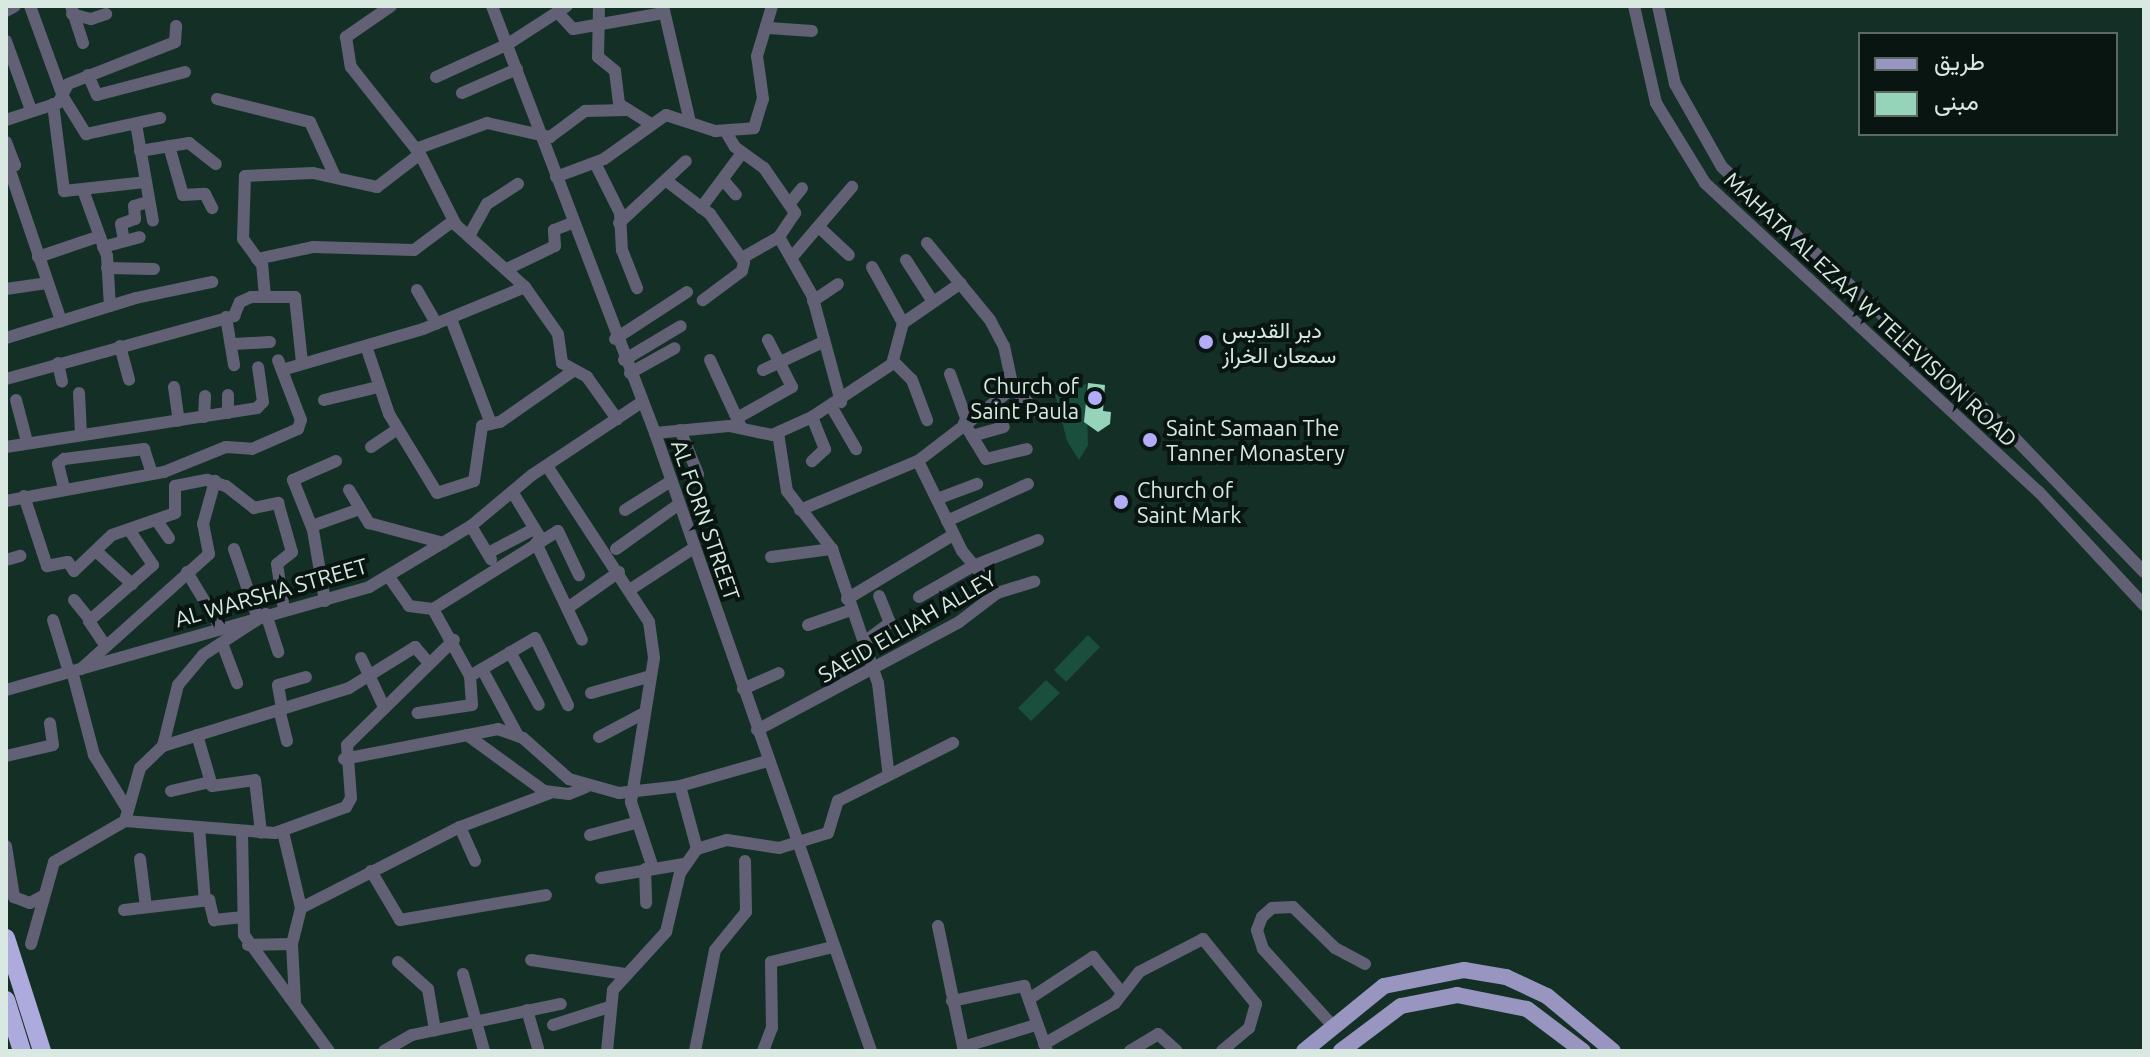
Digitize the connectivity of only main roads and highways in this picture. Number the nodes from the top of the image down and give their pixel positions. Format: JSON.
{"nodes":[{"id":1,"x":6,"y":938,"type":"edge"},
{"id":2,"x":6,"y":1000,"type":"edge"},
{"id":3,"x":22,"y":1051,"type":"edge"},
{"id":4,"x":42,"y":1051,"type":"edge"},
{"id":5,"x":1304,"y":1051,"type":"edge"},
{"id":6,"x":1341,"y":1051,"type":"edge"},
{"id":7,"x":1583,"y":1051,"type":"edge"},
{"id":8,"x":1613,"y":1051,"type":"edge"}],
"edges":[{"from":1,"to":4,"type":"highway"},
{"from":2,"to":3,"type":"highway"},
{"from":5,"to":8,"type":"main road"},
{"from":6,"to":7,"type":"main road"}]}
